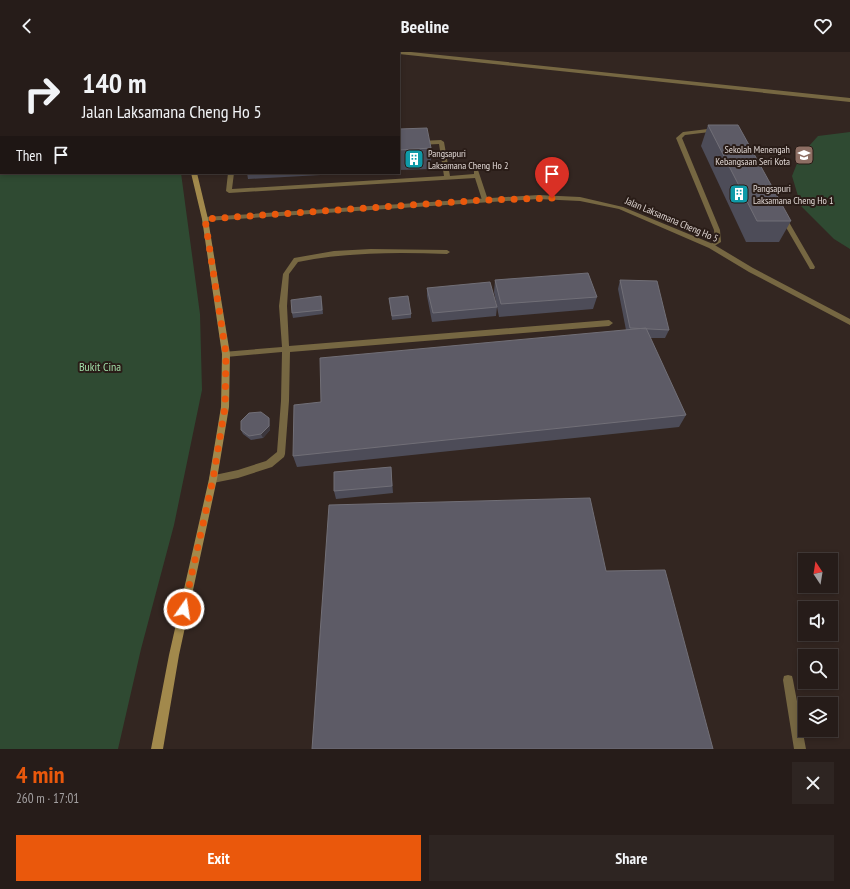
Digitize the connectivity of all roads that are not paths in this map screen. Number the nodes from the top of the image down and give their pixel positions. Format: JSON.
{"nodes":[{"id":1,"x":400,"y":52,"type":"edge"},
{"id":2,"x":850,"y":100,"type":"edge"},
{"id":3,"x":722,"y":129,"type":"edge"},
{"id":4,"x":400,"y":144,"type":"edge"},
{"id":5,"x":194,"y":174,"type":"edge"},
{"id":6,"x":230,"y":174,"type":"edge"},
{"id":7,"x":448,"y":177,"type":"junction"},
{"id":8,"x":485,"y":200,"type":"junction"},
{"id":9,"x":780,"y":212,"type":"edge"},
{"id":10,"x":205,"y":219,"type":"junction"},
{"id":11,"x":711,"y":246,"type":"junction"},
{"id":12,"x":447,"y":252,"type":"dead end"},
{"id":13,"x":812,"y":267,"type":"dead end"},
{"id":14,"x":850,"y":322,"type":"edge"},
{"id":15,"x":609,"y":323,"type":"dead end"},
{"id":16,"x":286,"y":350,"type":"junction"},
{"id":17,"x":226,"y":354,"type":"junction"},
{"id":18,"x":213,"y":479,"type":"junction"},
{"id":19,"x":788,"y":680,"type":"dead end"},
{"id":20,"x":157,"y":749,"type":"edge"},
{"id":21,"x":800,"y":749,"type":"edge"}],
"edges":[{"from":1,"to":2,"type":"street"},
{"from":3,"to":11,"type":"street"},
{"from":4,"to":7,"type":"street"},
{"from":5,"to":10,"type":"street"},
{"from":6,"to":7,"type":"street"},
{"from":7,"to":8,"type":"street"},
{"from":8,"to":10,"type":"street","name":"Jalan Laksamana Cheng Ho 5"},
{"from":8,"to":11,"type":"street","name":"Jalan Laksamana Cheng Ho 5"},
{"from":9,"to":13,"type":"street"},
{"from":10,"to":17,"type":"street"},
{"from":11,"to":14,"type":"street","name":"Jalan Laksamana Cheng Ho 5"},
{"from":12,"to":16,"type":"street"},
{"from":15,"to":16,"type":"street"},
{"from":16,"to":17,"type":"street"},
{"from":16,"to":18,"type":"street"},
{"from":17,"to":18,"type":"street"},
{"from":18,"to":20,"type":"street"},
{"from":19,"to":21,"type":"street"}]}
